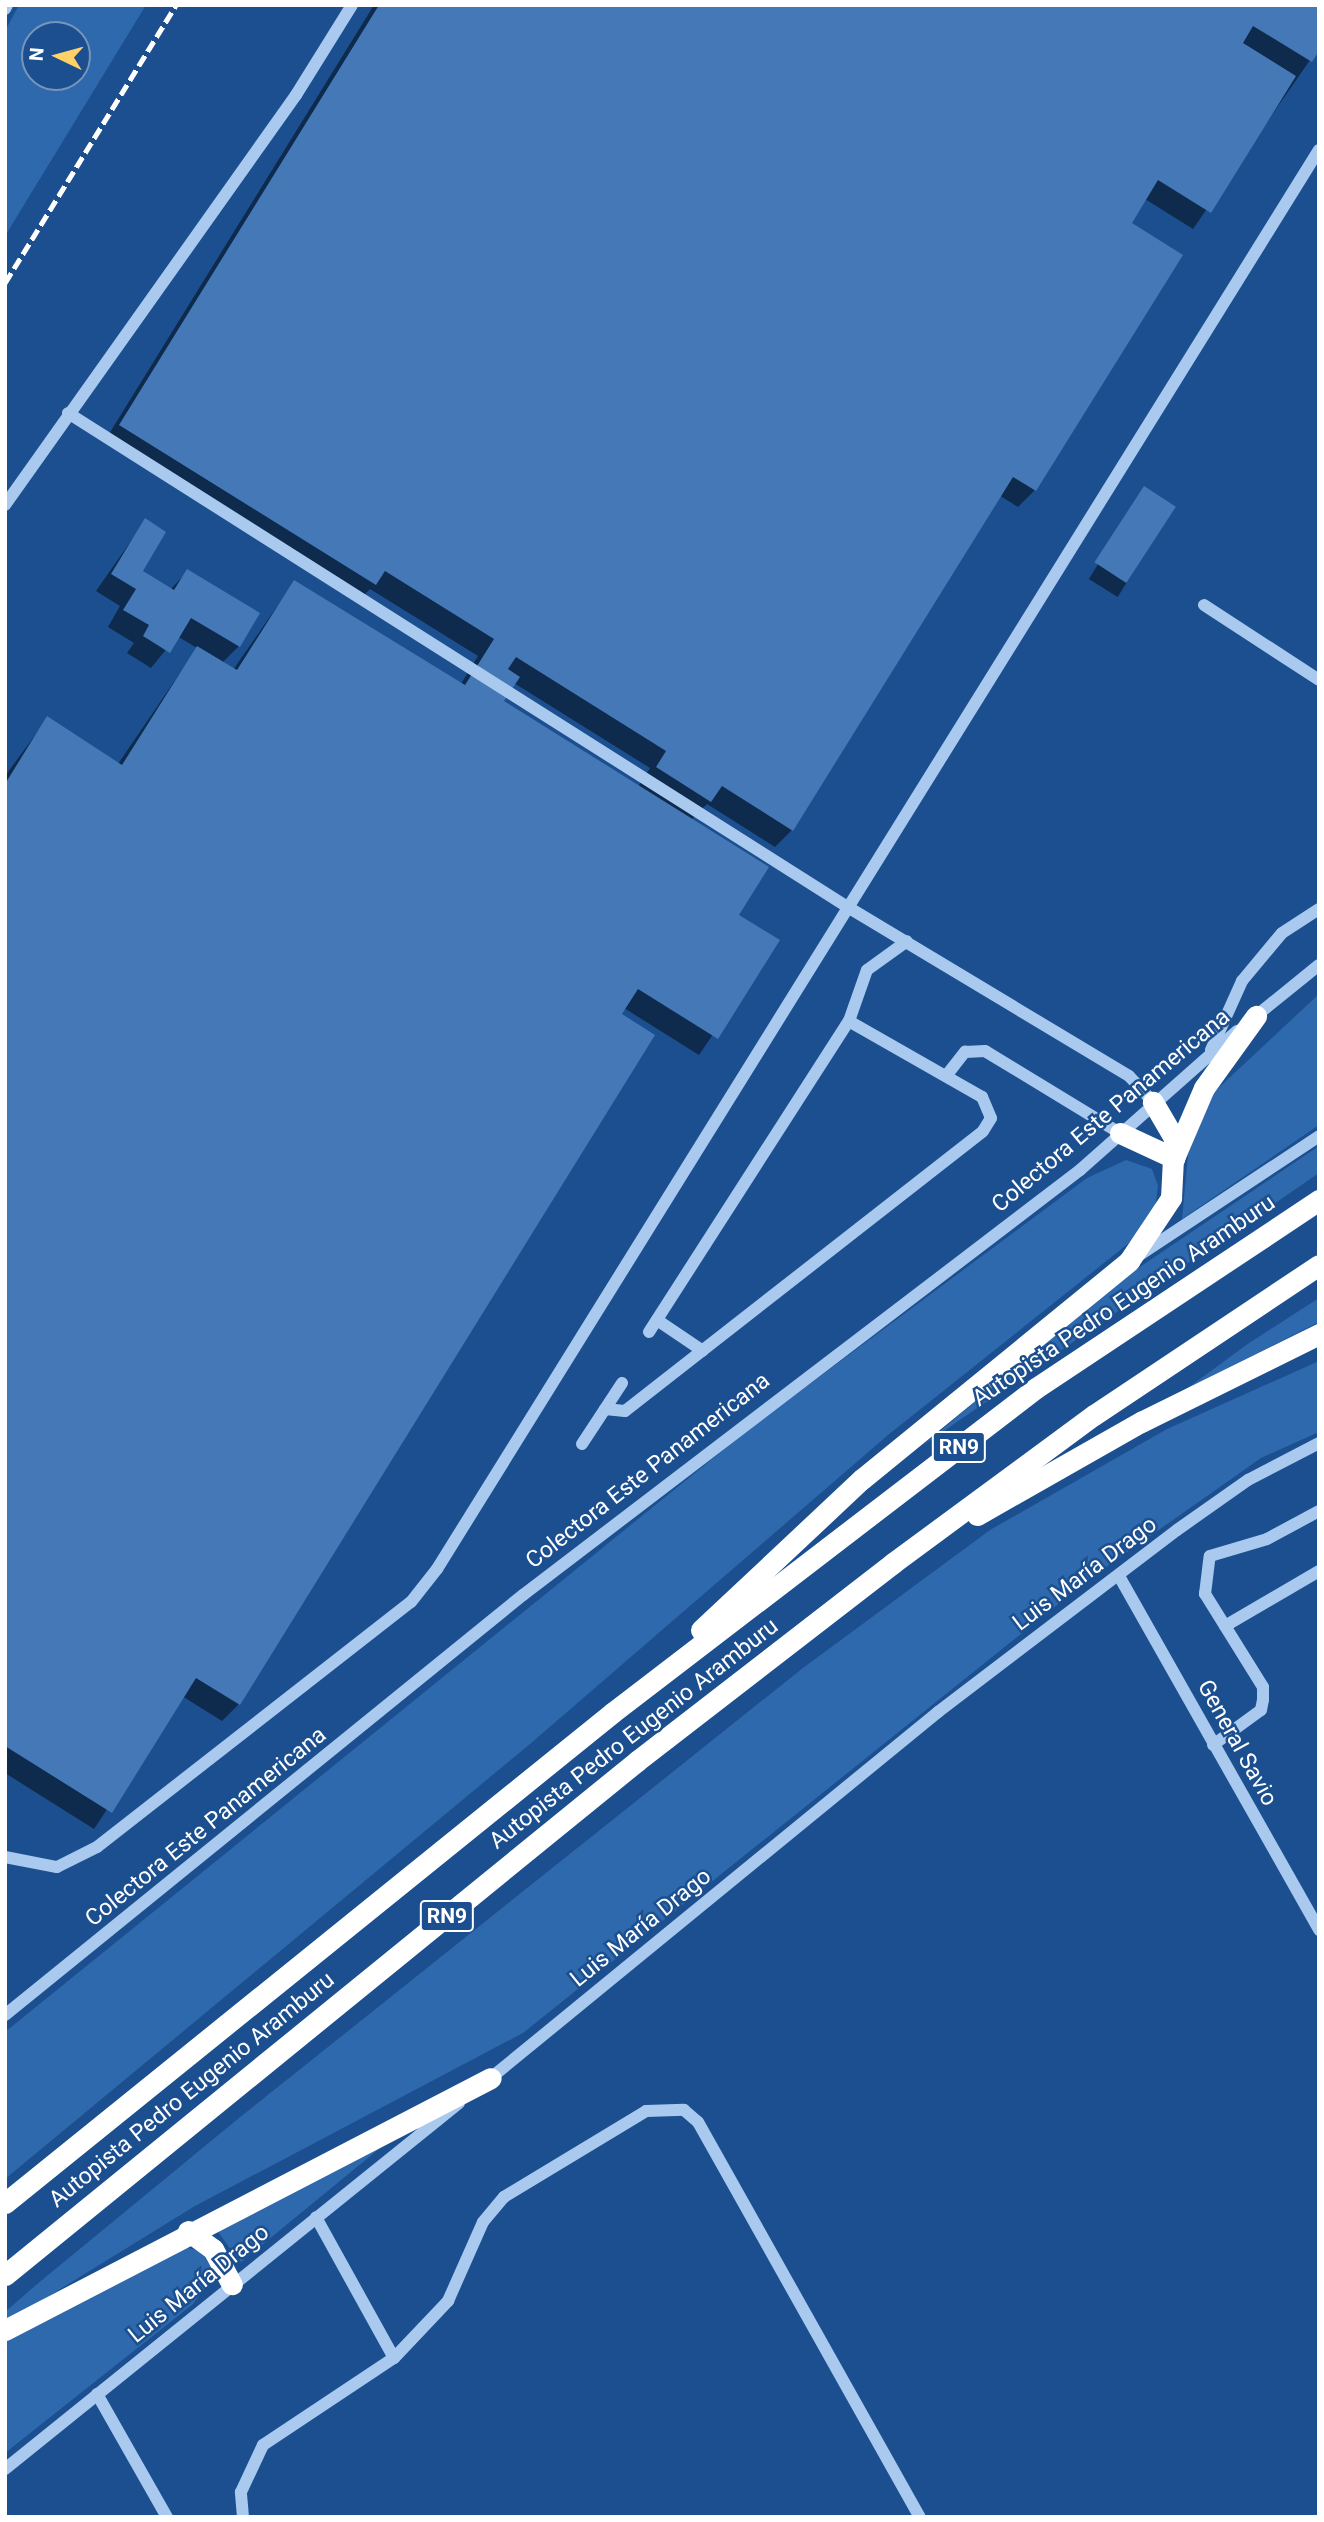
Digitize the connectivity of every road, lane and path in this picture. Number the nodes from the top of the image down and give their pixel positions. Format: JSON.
{"nodes":[{"id":1,"x":352,"y":5,"type":"edge"},
{"id":2,"x":1319,"y":150,"type":"edge"},
{"id":3,"x":68,"y":413,"type":"junction"},
{"id":4,"x":5,"y":505,"type":"edge"},
{"id":5,"x":1204,"y":605,"type":"dead end"},
{"id":6,"x":1319,"y":680,"type":"edge"},
{"id":7,"x":846,"y":906,"type":"junction"},
{"id":8,"x":1319,"y":909,"type":"edge"},
{"id":9,"x":907,"y":941,"type":"junction"},
{"id":10,"x":1319,"y":965,"type":"edge"},
{"id":11,"x":1256,"y":1016,"type":"junction"},
{"id":12,"x":849,"y":1021,"type":"junction"},
{"id":13,"x":1209,"y":1054,"type":"junction"},
{"id":14,"x":946,"y":1076,"type":"junction"},
{"id":15,"x":1153,"y":1102,"type":"junction"},
{"id":16,"x":1120,"y":1133,"type":"junction"},
{"id":17,"x":1319,"y":1136,"type":"edge"},
{"id":18,"x":1174,"y":1158,"type":"junction"},
{"id":19,"x":1319,"y":1200,"type":"edge"},
{"id":20,"x":1129,"y":1261,"type":"junction"},
{"id":21,"x":1319,"y":1265,"type":"edge"},
{"id":22,"x":657,"y":1320,"type":"junction"},
{"id":23,"x":649,"y":1332,"type":"dead end"},
{"id":24,"x":1319,"y":1334,"type":"edge"},
{"id":25,"x":703,"y":1351,"type":"junction"},
{"id":26,"x":622,"y":1383,"type":"dead end"},
{"id":27,"x":605,"y":1409,"type":"junction"},
{"id":28,"x":1319,"y":1443,"type":"edge"},
{"id":29,"x":582,"y":1444,"type":"dead end"},
{"id":30,"x":1319,"y":1511,"type":"edge"},
{"id":31,"x":893,"y":1563,"type":"junction"},
{"id":32,"x":1319,"y":1571,"type":"edge"},
{"id":33,"x":1119,"y":1576,"type":"junction"},
{"id":34,"x":1225,"y":1626,"type":"junction"},
{"id":35,"x":612,"y":1713,"type":"junction"},
{"id":36,"x":1213,"y":1745,"type":"junction"},
{"id":37,"x":5,"y":1857,"type":"edge"},
{"id":38,"x":1319,"y":1930,"type":"edge"},
{"id":39,"x":5,"y":2015,"type":"edge"},
{"id":40,"x":491,"y":2078,"type":"junction"},
{"id":41,"x":5,"y":2203,"type":"edge"},
{"id":42,"x":316,"y":2217,"type":"junction"},
{"id":43,"x":188,"y":2231,"type":"junction"},
{"id":44,"x":5,"y":2275,"type":"edge"},
{"id":45,"x":232,"y":2284,"type":"junction"},
{"id":46,"x":5,"y":2330,"type":"edge"},
{"id":47,"x":394,"y":2358,"type":"junction"},
{"id":48,"x":97,"y":2394,"type":"junction"},
{"id":49,"x":5,"y":2469,"type":"edge"},
{"id":50,"x":167,"y":2517,"type":"edge"},
{"id":51,"x":243,"y":2517,"type":"edge"},
{"id":52,"x":920,"y":2517,"type":"edge"}],
"edges":[{"from":1,"to":3,"type":"street"},
{"from":2,"to":7,"type":"street"},
{"from":3,"to":4,"type":"street"},
{"from":3,"to":7,"type":"street"},
{"from":5,"to":6,"type":"street"},
{"from":7,"to":9,"type":"street"},
{"from":7,"to":37,"type":"street"},
{"from":8,"to":13,"type":"street"},
{"from":9,"to":12,"type":"street"},
{"from":9,"to":15,"type":"street"},
{"from":10,"to":11,"type":"street","name":"Colectora Este Panamericana"},
{"from":11,"to":13,"type":"street","name":"Colectora Este Panamericana"},
{"from":11,"to":18,"type":"highway"},
{"from":12,"to":14,"type":"street"},
{"from":12,"to":22,"type":"street"},
{"from":13,"to":15,"type":"street","name":"Colectora Este Panamericana"},
{"from":14,"to":16,"type":"street"},
{"from":14,"to":25,"type":"street"},
{"from":15,"to":16,"type":"street","name":"Colectora Este Panamericana"},
{"from":15,"to":18,"type":"highway"},
{"from":16,"to":18,"type":"highway"},
{"from":16,"to":39,"type":"street","name":"Colectora Este Panamericana"},
{"from":17,"to":20,"type":"street"},
{"from":18,"to":20,"type":"highway"},
{"from":19,"to":35,"type":"highway","name":"Autopista Pedro Eugenio Aramburu","number":"RN9"},
{"from":20,"to":35,"type":"highway"},
{"from":21,"to":31,"type":"highway","name":"Autopista Pedro Eugenio Aramburu","number":"RN9"},
{"from":22,"to":23,"type":"street"},
{"from":22,"to":25,"type":"street"},
{"from":24,"to":31,"type":"highway"},
{"from":25,"to":27,"type":"street"},
{"from":26,"to":27,"type":"street"},
{"from":27,"to":29,"type":"street"},
{"from":28,"to":33,"type":"street","name":"Luis María Drago"},
{"from":30,"to":34,"type":"street"},
{"from":31,"to":44,"type":"highway","name":"Autopista Pedro Eugenio Aramburu","number":"RN9"},
{"from":32,"to":34,"type":"street"},
{"from":33,"to":36,"type":"street","name":"General Savio"},
{"from":33,"to":40,"type":"street","name":"Luis María Drago"},
{"from":34,"to":36,"type":"street"},
{"from":35,"to":41,"type":"highway","name":"Autopista Pedro Eugenio Aramburu","number":"RN9"},
{"from":36,"to":38,"type":"street","name":"General Savio"},
{"from":40,"to":42,"type":"street","name":"Luis María Drago"},
{"from":40,"to":43,"type":"highway"},
{"from":42,"to":45,"type":"street","name":"Luis María Drago"},
{"from":42,"to":47,"type":"street"},
{"from":43,"to":45,"type":"highway"},
{"from":43,"to":46,"type":"highway"},
{"from":45,"to":48,"type":"street","name":"Luis María Drago"},
{"from":47,"to":51,"type":"street"},
{"from":47,"to":52,"type":"street"},
{"from":48,"to":49,"type":"street","name":"Luis María Drago"},
{"from":48,"to":50,"type":"street"}]}
